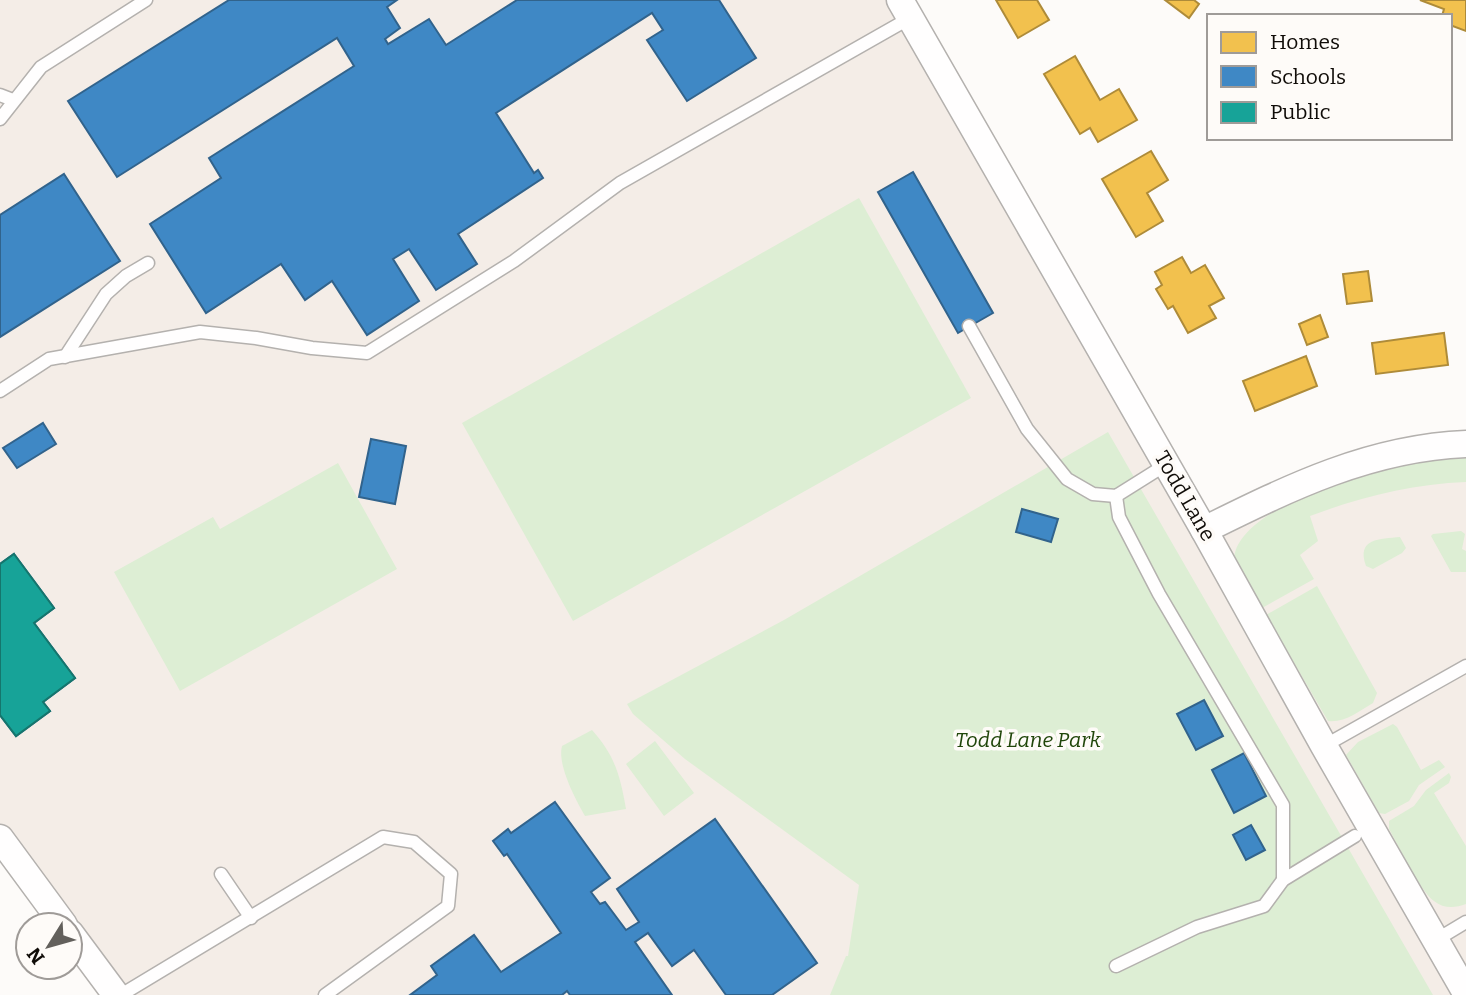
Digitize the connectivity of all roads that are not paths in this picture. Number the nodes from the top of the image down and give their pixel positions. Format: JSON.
{"nodes":[{"id":1,"x":146,"y":0,"type":"edge"},
{"id":2,"x":905,"y":9,"type":"edge"},
{"id":3,"x":0,"y":95,"type":"edge"},
{"id":4,"x":13,"y":100,"type":"junction"},
{"id":5,"x":0,"y":119,"type":"edge"},
{"id":6,"x":148,"y":263,"type":"dead end"},
{"id":7,"x":969,"y":326,"type":"dead end"},
{"id":8,"x":65,"y":357,"type":"junction"},
{"id":9,"x":0,"y":391,"type":"edge"},
{"id":10,"x":1466,"y":444,"type":"edge"},
{"id":11,"x":1167,"y":464,"type":"junction"},
{"id":12,"x":1116,"y":496,"type":"junction"},
{"id":13,"x":1204,"y":530,"type":"junction"},
{"id":14,"x":1466,"y":666,"type":"edge"},
{"id":15,"x":1324,"y":746,"type":"junction"},
{"id":16,"x":1355,"y":836,"type":"dead end"},
{"id":17,"x":0,"y":838,"type":"edge"},
{"id":18,"x":221,"y":874,"type":"dead end"},
{"id":19,"x":1283,"y":880,"type":"junction"},
{"id":20,"x":54,"y":911,"type":"edge"},
{"id":21,"x":251,"y":918,"type":"junction"},
{"id":22,"x":1466,"y":922,"type":"edge"},
{"id":23,"x":1436,"y":940,"type":"junction"},
{"id":24,"x":84,"y":951,"type":"edge"},
{"id":25,"x":1116,"y":966,"type":"dead end"},
{"id":26,"x":1466,"y":993,"type":"edge"},
{"id":27,"x":118,"y":995,"type":"edge"},
{"id":28,"x":325,"y":995,"type":"edge"}],
"edges":[{"from":1,"to":4,"type":"lane"},
{"from":2,"to":8,"type":"lane"},
{"from":2,"to":11,"type":"street","name":"Todd Lane"},
{"from":3,"to":4,"type":"lane"},
{"from":4,"to":5,"type":"lane"},
{"from":6,"to":8,"type":"lane"},
{"from":7,"to":12,"type":"lane"},
{"from":8,"to":9,"type":"lane"},
{"from":10,"to":13,"type":"street"},
{"from":11,"to":12,"type":"lane"},
{"from":11,"to":13,"type":"street","name":"Todd Lane"},
{"from":12,"to":19,"type":"lane"},
{"from":13,"to":15,"type":"street","name":"Todd Lane"},
{"from":14,"to":15,"type":"lane"},
{"from":15,"to":23,"type":"street","name":"Todd Lane"},
{"from":16,"to":19,"type":"lane"},
{"from":17,"to":20,"type":"street"},
{"from":18,"to":21,"type":"lane"},
{"from":19,"to":25,"type":"lane"},
{"from":21,"to":27,"type":"lane"},
{"from":21,"to":28,"type":"lane"},
{"from":22,"to":23,"type":"lane"},
{"from":23,"to":26,"type":"street","name":"Todd Lane"},
{"from":24,"to":27,"type":"street"}]}
